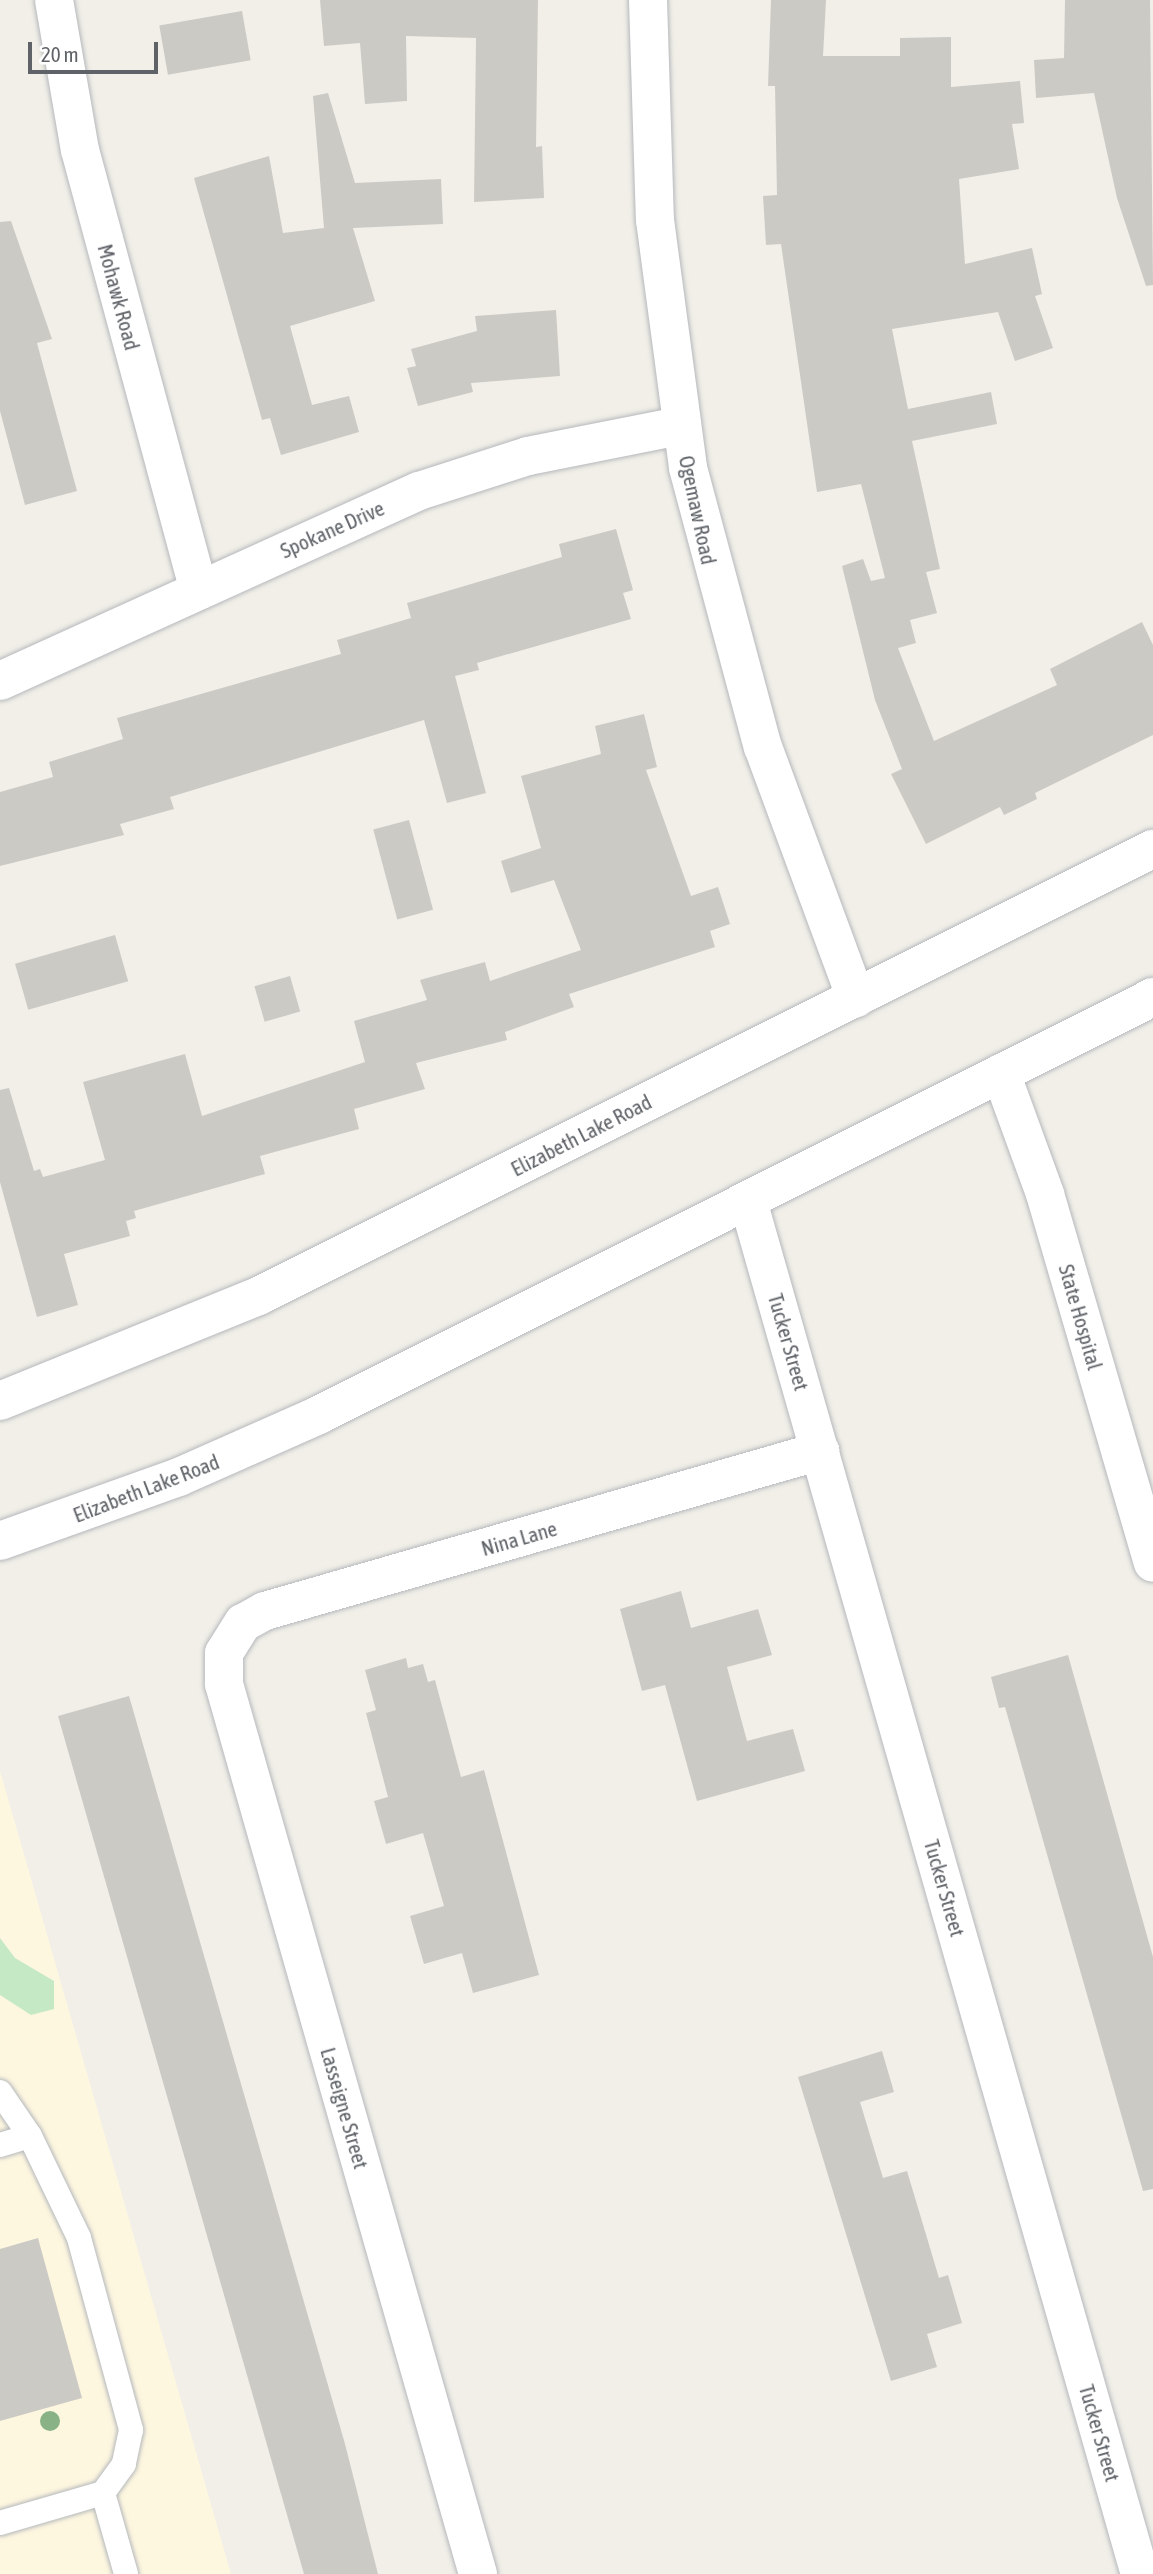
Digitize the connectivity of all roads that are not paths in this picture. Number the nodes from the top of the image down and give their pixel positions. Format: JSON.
{"nodes":[{"id":1,"x":54,"y":0,"type":"edge"},
{"id":2,"x":648,"y":0,"type":"edge"},
{"id":3,"x":680,"y":426,"type":"junction"},
{"id":4,"x":199,"y":590,"type":"junction"},
{"id":5,"x":0,"y":681,"type":"edge"},
{"id":6,"x":1153,"y":849,"type":"edge"},
{"id":7,"x":1153,"y":997,"type":"edge"},
{"id":8,"x":856,"y":998,"type":"junction"},
{"id":9,"x":1002,"y":1073,"type":"junction"},
{"id":10,"x":748,"y":1202,"type":"junction"},
{"id":11,"x":0,"y":1401,"type":"edge"},
{"id":12,"x":820,"y":1451,"type":"junction"},
{"id":13,"x":0,"y":1541,"type":"edge"},
{"id":14,"x":1153,"y":1563,"type":"edge"},
{"id":15,"x":228,"y":1642,"type":"joint"},
{"id":16,"x":0,"y":2092,"type":"edge"},
{"id":17,"x":30,"y":2136,"type":"junction"},
{"id":18,"x":0,"y":2145,"type":"edge"},
{"id":19,"x":103,"y":2493,"type":"junction"},
{"id":20,"x":0,"y":2523,"type":"edge"},
{"id":21,"x":126,"y":2574,"type":"edge"},
{"id":22,"x":478,"y":2574,"type":"edge"},
{"id":23,"x":1140,"y":2574,"type":"edge"}],
"edges":[{"from":1,"to":4,"type":"street","name":"Mohawk Road"},
{"from":2,"to":3,"type":"street","name":"Ogemaw Road"},
{"from":3,"to":4,"type":"street","name":"Spokane Drive"},
{"from":3,"to":8,"type":"street","name":"Ogemaw Road"},
{"from":4,"to":5,"type":"street","name":"Spokane Drive"},
{"from":6,"to":8,"type":"street","name":"Elizabeth Lake Road"},
{"from":7,"to":9,"type":"street","name":"Elizabeth Lake Road"},
{"from":8,"to":11,"type":"street","name":"Elizabeth Lake Road"},
{"from":9,"to":10,"type":"street","name":"Elizabeth Lake Road"},
{"from":9,"to":14,"type":"street","name":"State Hospital"},
{"from":10,"to":12,"type":"street","name":"Tucker Street"},
{"from":10,"to":13,"type":"street","name":"Elizabeth Lake Road"},
{"from":12,"to":15,"type":"street","name":"Nina Lane"},
{"from":12,"to":23,"type":"street","name":"Tucker Street"},
{"from":15,"to":22,"type":"street","name":"Lasseigne Street"},
{"from":16,"to":17,"type":"lane"},
{"from":17,"to":18,"type":"lane"},
{"from":17,"to":19,"type":"lane"},
{"from":19,"to":20,"type":"lane"},
{"from":19,"to":21,"type":"lane"}]}
